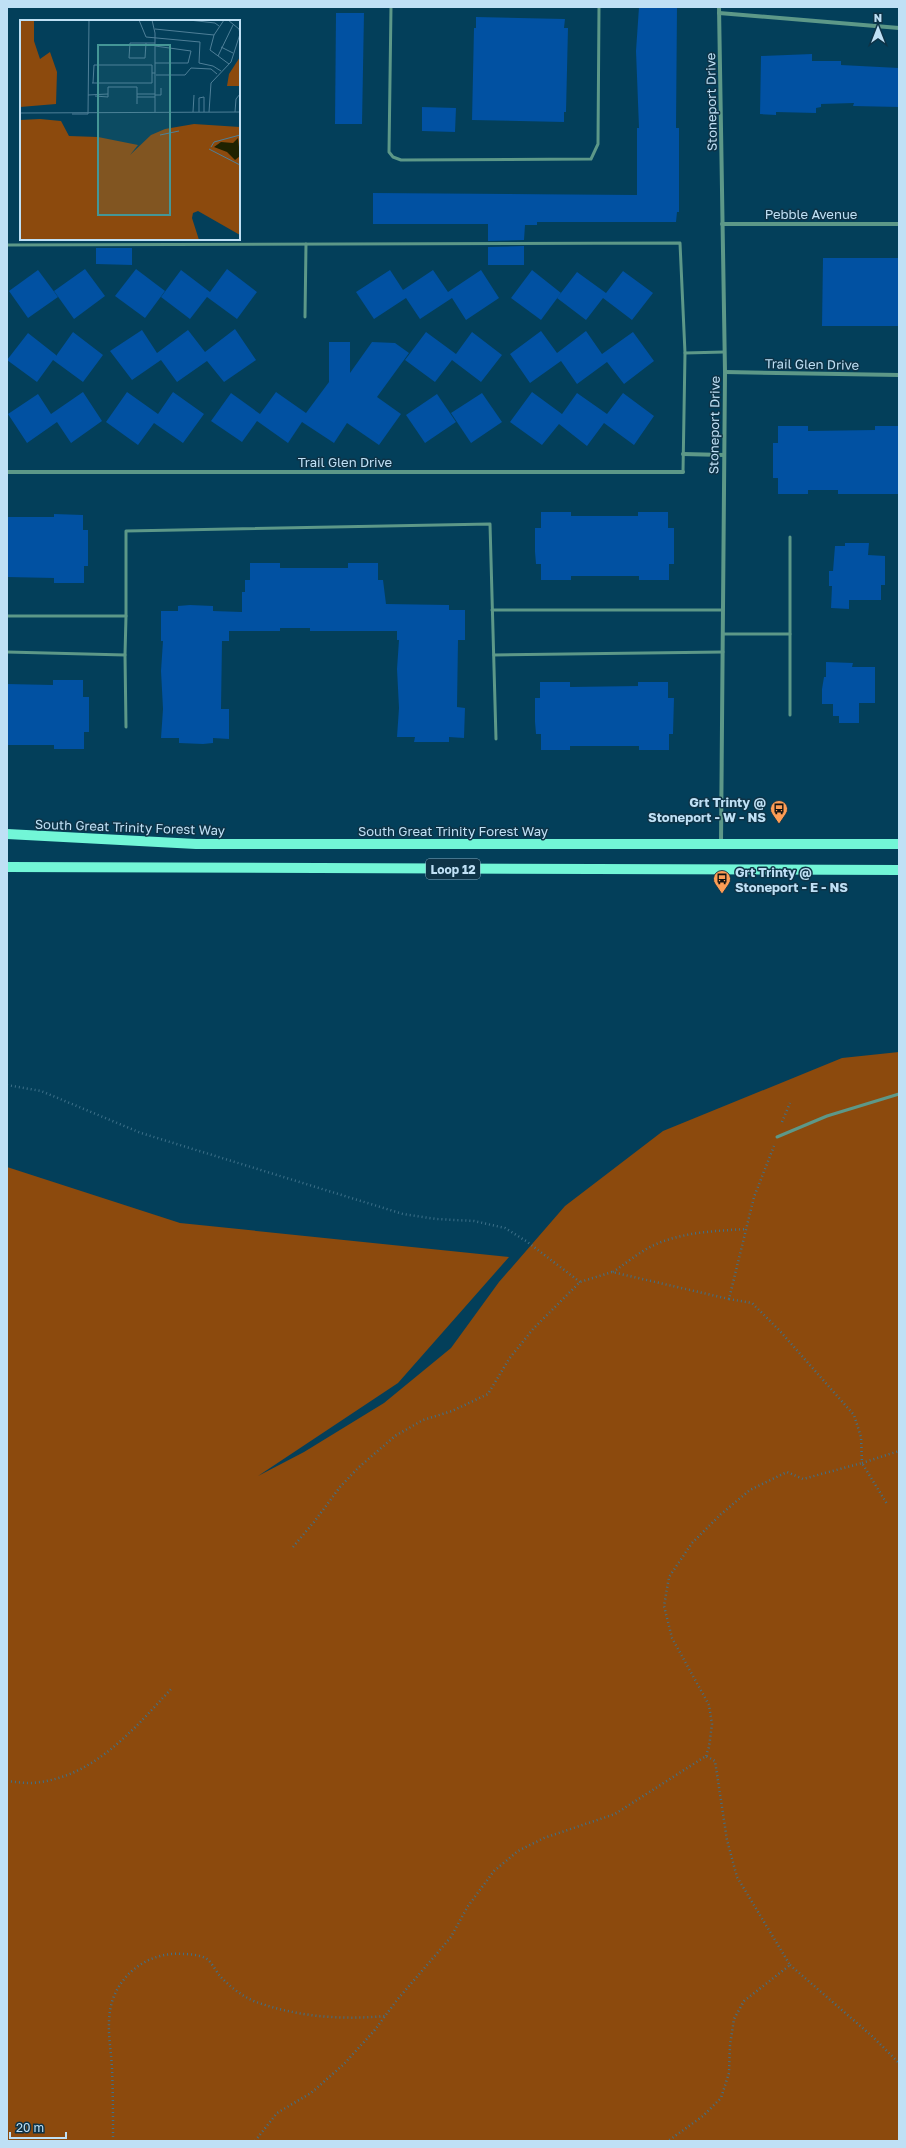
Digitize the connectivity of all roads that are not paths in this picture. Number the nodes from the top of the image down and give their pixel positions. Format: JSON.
{"nodes":[{"id":1,"x":391,"y":7,"type":"edge"},
{"id":2,"x":599,"y":7,"type":"edge"},
{"id":3,"x":719,"y":7,"type":"edge"},
{"id":4,"x":719,"y":13,"type":"junction"},
{"id":5,"x":899,"y":28,"type":"edge"},
{"id":6,"x":722,"y":224,"type":"junction"},
{"id":7,"x":899,"y":224,"type":"edge"},
{"id":8,"x":306,"y":244,"type":"junction"},
{"id":9,"x":7,"y":245,"type":"edge"},
{"id":10,"x":305,"y":317,"type":"dead end"},
{"id":11,"x":724,"y":352,"type":"junction"},
{"id":12,"x":685,"y":353,"type":"junction"},
{"id":13,"x":725,"y":372,"type":"junction"},
{"id":14,"x":899,"y":375,"type":"edge"},
{"id":15,"x":683,"y":454,"type":"junction"},
{"id":16,"x":724,"y":456,"type":"junction"},
{"id":17,"x":7,"y":472,"type":"edge"},
{"id":18,"x":683,"y":472,"type":"joint"},
{"id":19,"x":790,"y":537,"type":"dead end"},
{"id":20,"x":492,"y":610,"type":"junction"},
{"id":21,"x":723,"y":610,"type":"junction"},
{"id":22,"x":7,"y":616,"type":"edge"},
{"id":23,"x":126,"y":616,"type":"junction"},
{"id":24,"x":723,"y":634,"type":"junction"},
{"id":25,"x":790,"y":634,"type":"junction"},
{"id":26,"x":7,"y":652,"type":"edge"},
{"id":27,"x":723,"y":652,"type":"junction"},
{"id":28,"x":125,"y":654,"type":"junction"},
{"id":29,"x":494,"y":655,"type":"junction"},
{"id":30,"x":790,"y":715,"type":"dead end"},
{"id":31,"x":126,"y":727,"type":"dead end"},
{"id":32,"x":496,"y":739,"type":"dead end"},
{"id":33,"x":7,"y":834,"type":"edge"},
{"id":34,"x":721,"y":844,"type":"junction"},
{"id":35,"x":899,"y":844,"type":"edge"},
{"id":36,"x":7,"y":868,"type":"edge"},
{"id":37,"x":899,"y":870,"type":"edge"},
{"id":38,"x":899,"y":1094,"type":"edge"},
{"id":39,"x":777,"y":1137,"type":"road end"}],
"edges":[{"from":1,"to":2,"type":"lane"},
{"from":3,"to":4,"type":"street","name":"Stoneport Drive"},
{"from":4,"to":5,"type":"street"},
{"from":4,"to":6,"type":"street","name":"Stoneport Drive"},
{"from":6,"to":7,"type":"street","name":"Pebble Avenue"},
{"from":6,"to":11,"type":"street","name":"Stoneport Drive"},
{"from":8,"to":9,"type":"lane"},
{"from":8,"to":10,"type":"lane"},
{"from":8,"to":12,"type":"lane"},
{"from":11,"to":12,"type":"lane"},
{"from":11,"to":13,"type":"street","name":"Stoneport Drive"},
{"from":12,"to":15,"type":"lane"},
{"from":13,"to":14,"type":"street","name":"Trail Glen Drive"},
{"from":13,"to":16,"type":"street","name":"Stoneport Drive"},
{"from":15,"to":16,"type":"street"},
{"from":15,"to":18,"type":"lane"},
{"from":16,"to":21,"type":"street","name":"Stoneport Drive"},
{"from":17,"to":18,"type":"street","name":"Trail Glen Drive"},
{"from":19,"to":25,"type":"lane"},
{"from":20,"to":21,"type":"lane"},
{"from":20,"to":23,"type":"lane"},
{"from":20,"to":29,"type":"lane"},
{"from":21,"to":24,"type":"street","name":"Stoneport Drive"},
{"from":22,"to":23,"type":"lane"},
{"from":23,"to":28,"type":"lane"},
{"from":24,"to":25,"type":"lane"},
{"from":24,"to":27,"type":"street","name":"Stoneport Drive"},
{"from":25,"to":30,"type":"lane"},
{"from":26,"to":28,"type":"lane"},
{"from":27,"to":29,"type":"lane"},
{"from":27,"to":34,"type":"street","name":"Stoneport Drive"},
{"from":28,"to":31,"type":"lane"},
{"from":29,"to":32,"type":"lane"},
{"from":33,"to":34,"type":"main road","name":"South Great Trinity Forest Way","number":"Loop 12"},
{"from":34,"to":35,"type":"main road","name":"South Great Trinity Forest Way","number":"Loop 12"},
{"from":36,"to":37,"type":"main road","number":"Loop 12"},
{"from":38,"to":39,"type":"lane"}]}
